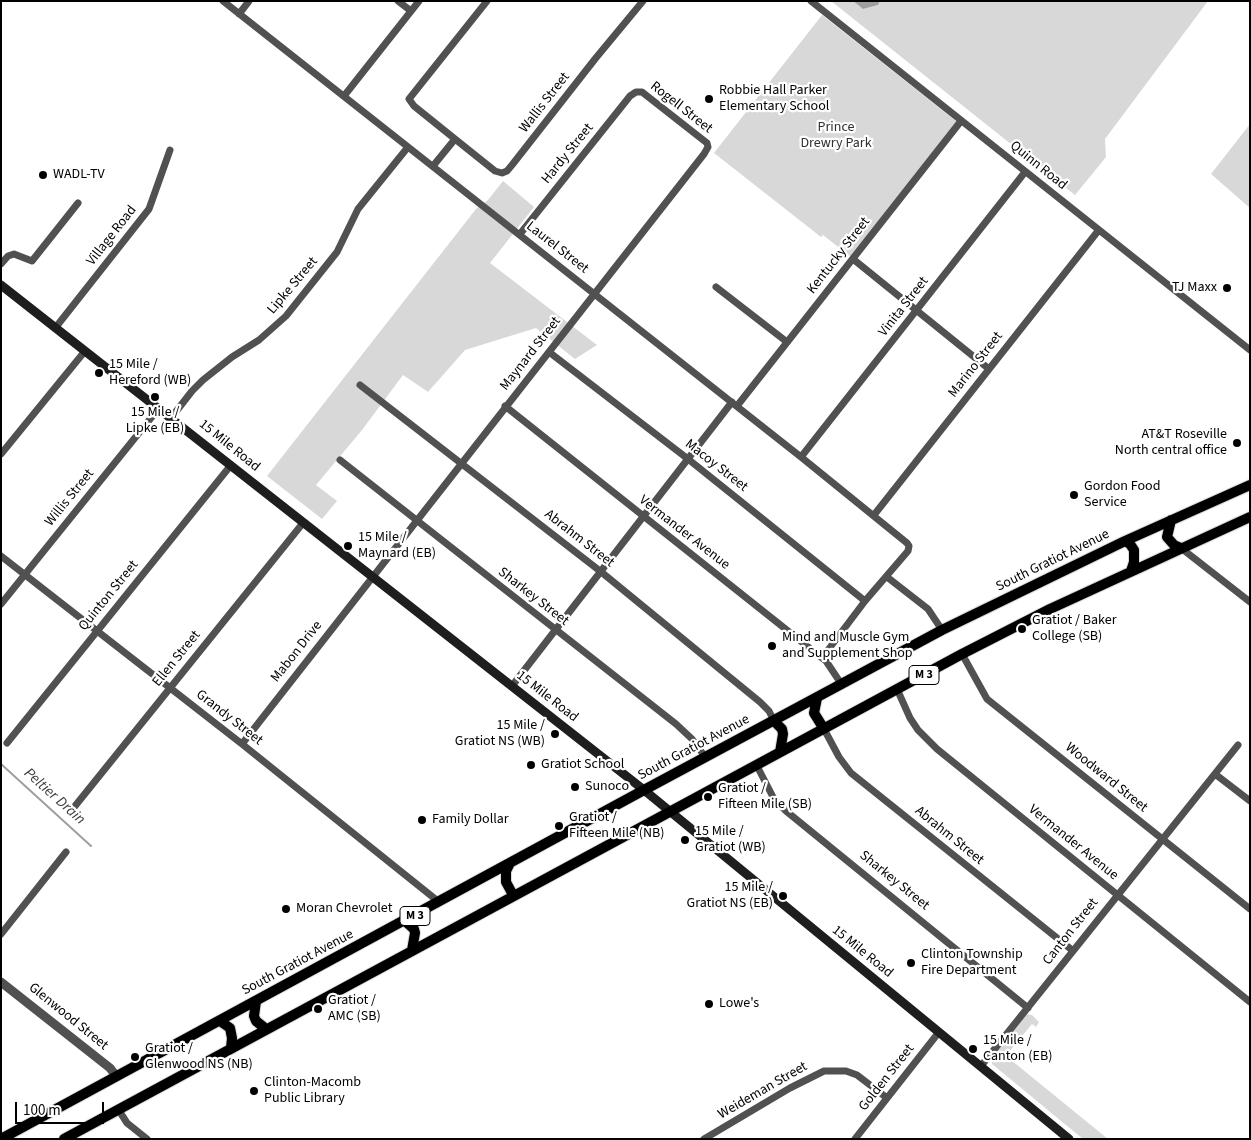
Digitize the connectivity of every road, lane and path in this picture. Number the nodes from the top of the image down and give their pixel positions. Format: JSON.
{"nodes":[{"id":1,"x":223,"y":1,"type":"edge"},
{"id":2,"x":249,"y":1,"type":"edge"},
{"id":3,"x":398,"y":1,"type":"edge"},
{"id":4,"x":419,"y":1,"type":"edge"},
{"id":5,"x":487,"y":1,"type":"edge"},
{"id":6,"x":642,"y":1,"type":"edge"},
{"id":7,"x":812,"y":1,"type":"edge"},
{"id":8,"x":411,"y":11,"type":"junction"},
{"id":9,"x":239,"y":14,"type":"junction"},
{"id":10,"x":636,"y":92,"type":"joint"},
{"id":11,"x":344,"y":96,"type":"junction"},
{"id":12,"x":961,"y":121,"type":"junction"},
{"id":13,"x":455,"y":139,"type":"junction"},
{"id":14,"x":408,"y":146,"type":"junction"},
{"id":15,"x":708,"y":147,"type":"joint"},
{"id":16,"x":170,"y":150,"type":"dead end"},
{"id":17,"x":433,"y":166,"type":"junction"},
{"id":18,"x":1025,"y":172,"type":"junction"},
{"id":19,"x":78,"y":203,"type":"dead end"},
{"id":20,"x":1098,"y":231,"type":"junction"},
{"id":21,"x":520,"y":234,"type":"junction"},
{"id":22,"x":853,"y":259,"type":"junction"},
{"id":23,"x":1,"y":264,"type":"edge"},
{"id":24,"x":1,"y":285,"type":"edge"},
{"id":25,"x":716,"y":287,"type":"dead end"},
{"id":26,"x":594,"y":293,"type":"junction"},
{"id":27,"x":917,"y":310,"type":"junction"},
{"id":28,"x":56,"y":327,"type":"junction"},
{"id":29,"x":787,"y":342,"type":"junction"},
{"id":30,"x":1250,"y":350,"type":"edge"},
{"id":31,"x":85,"y":351,"type":"junction"},
{"id":32,"x":550,"y":352,"type":"junction"},
{"id":33,"x":989,"y":369,"type":"junction"},
{"id":34,"x":360,"y":385,"type":"dead end"},
{"id":35,"x":735,"y":404,"type":"junction"},
{"id":36,"x":505,"y":406,"type":"junction"},
{"id":37,"x":159,"y":408,"type":"junction"},
{"id":38,"x":171,"y":418,"type":"junction"},
{"id":39,"x":1,"y":454,"type":"edge"},
{"id":40,"x":801,"y":457,"type":"junction"},
{"id":41,"x":688,"y":459,"type":"junction"},
{"id":42,"x":340,"y":460,"type":"dead end"},
{"id":43,"x":461,"y":464,"type":"junction"},
{"id":44,"x":231,"y":465,"type":"junction"},
{"id":45,"x":1250,"y":485,"type":"edge"},
{"id":46,"x":874,"y":515,"type":"junction"},
{"id":47,"x":643,"y":516,"type":"junction"},
{"id":48,"x":1250,"y":518,"type":"edge"},
{"id":49,"x":1171,"y":520,"type":"junction"},
{"id":50,"x":416,"y":521,"type":"junction"},
{"id":51,"x":303,"y":523,"type":"junction"},
{"id":52,"x":1125,"y":541,"type":"junction"},
{"id":53,"x":1181,"y":548,"type":"junction"},
{"id":54,"x":1,"y":556,"type":"edge"},
{"id":55,"x":600,"y":571,"type":"junction"},
{"id":56,"x":1131,"y":571,"type":"junction"},
{"id":57,"x":25,"y":574,"type":"junction"},
{"id":58,"x":372,"y":576,"type":"junction"},
{"id":59,"x":886,"y":577,"type":"junction"},
{"id":60,"x":865,"y":601,"type":"junction"},
{"id":61,"x":1250,"y":602,"type":"edge"},
{"id":62,"x":1,"y":604,"type":"edge"},
{"id":63,"x":554,"y":629,"type":"junction"},
{"id":64,"x":942,"y":630,"type":"junction"},
{"id":65,"x":97,"y":631,"type":"junction"},
{"id":66,"x":962,"y":654,"type":"junction"},
{"id":67,"x":822,"y":658,"type":"junction"},
{"id":68,"x":842,"y":685,"type":"junction"},
{"id":69,"x":512,"y":686,"type":"junction"},
{"id":70,"x":170,"y":689,"type":"junction"},
{"id":71,"x":897,"y":689,"type":"junction"},
{"id":72,"x":816,"y":698,"type":"junction"},
{"id":73,"x":774,"y":721,"type":"junction"},
{"id":74,"x":824,"y":729,"type":"junction"},
{"id":75,"x":6,"y":743,"type":"dead end"},
{"id":76,"x":242,"y":744,"type":"junction"},
{"id":77,"x":1238,"y":745,"type":"dead end"},
{"id":78,"x":780,"y":752,"type":"junction"},
{"id":79,"x":706,"y":758,"type":"junction"},
{"id":80,"x":756,"y":764,"type":"junction"},
{"id":81,"x":1215,"y":774,"type":"junction"},
{"id":82,"x":644,"y":790,"type":"junction"},
{"id":83,"x":1250,"y":801,"type":"edge"},
{"id":84,"x":669,"y":811,"type":"junction"},
{"id":85,"x":71,"y":812,"type":"dead end"},
{"id":86,"x":1162,"y":839,"type":"junction"},
{"id":87,"x":66,"y":852,"type":"dead end"},
{"id":88,"x":508,"y":865,"type":"junction"},
{"id":89,"x":513,"y":895,"type":"junction"},
{"id":90,"x":1117,"y":895,"type":"junction"},
{"id":91,"x":439,"y":902,"type":"junction"},
{"id":92,"x":1250,"y":909,"type":"edge"},
{"id":93,"x":405,"y":921,"type":"junction"},
{"id":94,"x":1,"y":934,"type":"edge"},
{"id":95,"x":412,"y":950,"type":"junction"},
{"id":96,"x":1072,"y":950,"type":"junction"},
{"id":97,"x":1,"y":982,"type":"edge"},
{"id":98,"x":256,"y":1001,"type":"junction"},
{"id":99,"x":1250,"y":1002,"type":"edge"},
{"id":100,"x":1028,"y":1008,"type":"junction"},
{"id":101,"x":220,"y":1021,"type":"junction"},
{"id":102,"x":266,"y":1030,"type":"junction"},
{"id":103,"x":938,"y":1032,"type":"junction"},
{"id":104,"x":231,"y":1048,"type":"junction"},
{"id":105,"x":981,"y":1066,"type":"junction"},
{"id":106,"x":116,"y":1076,"type":"junction"},
{"id":107,"x":887,"y":1098,"type":"junction"},
{"id":108,"x":118,"y":1109,"type":"junction"},
{"id":109,"x":11,"y":1136,"type":"edge"},
{"id":110,"x":1,"y":1139,"type":"edge"},
{"id":111,"x":64,"y":1139,"type":"edge"},
{"id":112,"x":147,"y":1139,"type":"edge"},
{"id":113,"x":704,"y":1139,"type":"edge"},
{"id":114,"x":855,"y":1139,"type":"edge"},
{"id":115,"x":1070,"y":1139,"type":"edge"}],
"edges":[{"from":1,"to":9,"type":"street","name":"Laurel Street"},
{"from":2,"to":9,"type":"street"},
{"from":3,"to":8,"type":"street"},
{"from":4,"to":8,"type":"street"},
{"from":5,"to":13,"type":"street"},
{"from":6,"to":13,"type":"street","name":"Wallis Street"},
{"from":7,"to":12,"type":"street","name":"Quinn Road"},
{"from":8,"to":11,"type":"street"},
{"from":9,"to":11,"type":"street","name":"Laurel Street"},
{"from":10,"to":15,"type":"street","name":"Rogell Street"},
{"from":10,"to":21,"type":"street","name":"Hardy Street"},
{"from":11,"to":14,"type":"street","name":"Laurel Street"},
{"from":12,"to":18,"type":"street","name":"Quinn Road"},
{"from":12,"to":22,"type":"street","name":"Kentucky Street"},
{"from":13,"to":17,"type":"street"},
{"from":14,"to":17,"type":"street","name":"Laurel Street"},
{"from":14,"to":38,"type":"street","name":"Lipke Street"},
{"from":15,"to":26,"type":"street","name":"Maynard Street"},
{"from":16,"to":28,"type":"street","name":"Village Road"},
{"from":17,"to":21,"type":"street","name":"Laurel Street"},
{"from":18,"to":20,"type":"street","name":"Quinn Road"},
{"from":18,"to":27,"type":"street","name":"Vinita Street"},
{"from":19,"to":23,"type":"street"},
{"from":20,"to":30,"type":"street","name":"Quinn Road"},
{"from":20,"to":33,"type":"street","name":"Marino Street"},
{"from":21,"to":26,"type":"street","name":"Laurel Street"},
{"from":22,"to":27,"type":"street"},
{"from":22,"to":29,"type":"street","name":"Kentucky Street"},
{"from":24,"to":28,"type":"main road","name":"15 Mile Road"},
{"from":25,"to":29,"type":"street"},
{"from":26,"to":32,"type":"street","name":"Maynard Street"},
{"from":26,"to":35,"type":"street","name":"Laurel Street"},
{"from":27,"to":33,"type":"street"},
{"from":27,"to":40,"type":"street","name":"Vinita Street"},
{"from":28,"to":31,"type":"main road","name":"15 Mile Road"},
{"from":29,"to":35,"type":"street","name":"Kentucky Street"},
{"from":31,"to":37,"type":"main road","name":"15 Mile Road"},
{"from":31,"to":39,"type":"street"},
{"from":32,"to":36,"type":"street","name":"Maynard Street"},
{"from":32,"to":41,"type":"street","name":"Macoy Street"},
{"from":33,"to":46,"type":"street","name":"Marino Street"},
{"from":34,"to":43,"type":"street","name":"Abrahm Street"},
{"from":35,"to":40,"type":"street","name":"Laurel Street"},
{"from":35,"to":41,"type":"street","name":"Kentucky Street"},
{"from":36,"to":43,"type":"street","name":"Maynard Street"},
{"from":36,"to":47,"type":"street","name":"Vermander Avenue"},
{"from":37,"to":38,"type":"main road","name":"15 Mile Road"},
{"from":37,"to":57,"type":"street","name":"Willis Street"},
{"from":38,"to":44,"type":"main road","name":"15 Mile Road"},
{"from":40,"to":46,"type":"street","name":"Laurel Street"},
{"from":41,"to":47,"type":"street","name":"Kentucky Street"},
{"from":41,"to":60,"type":"street","name":"Macoy Street"},
{"from":42,"to":50,"type":"street","name":"Sharkey Street"},
{"from":43,"to":50,"type":"street","name":"Maynard Street"},
{"from":43,"to":55,"type":"street","name":"Abrahm Street"},
{"from":44,"to":51,"type":"main road","name":"15 Mile Road"},
{"from":44,"to":65,"type":"street","name":"Quinton Street"},
{"from":45,"to":49,"type":"main road","name":"South Gratiot Avenue","number":"M 3"},
{"from":46,"to":59,"type":"street","name":"Laurel Street"},
{"from":47,"to":55,"type":"street","name":"Kentucky Street"},
{"from":47,"to":67,"type":"street","name":"Vermander Avenue"},
{"from":48,"to":53,"type":"main road","number":"M 3"},
{"from":49,"to":52,"type":"main road","name":"South Gratiot Avenue","number":"M 3"},
{"from":49,"to":53,"type":"main road"},
{"from":50,"to":58,"type":"street","name":"Maynard Street"},
{"from":50,"to":63,"type":"street","name":"Sharkey Street"},
{"from":51,"to":58,"type":"main road","name":"15 Mile Road"},
{"from":51,"to":70,"type":"street","name":"Ellen Street"},
{"from":52,"to":56,"type":"main road"},
{"from":52,"to":64,"type":"main road","name":"South Gratiot Avenue","number":"M 3"},
{"from":53,"to":56,"type":"main road","number":"M 3"},
{"from":53,"to":61,"type":"street"},
{"from":54,"to":57,"type":"street","name":"Grandy Street"},
{"from":55,"to":63,"type":"street","name":"Kentucky Street"},
{"from":55,"to":73,"type":"street","name":"Abrahm Street"},
{"from":56,"to":66,"type":"main road","number":"M 3"},
{"from":57,"to":62,"type":"street","name":"Willis Street"},
{"from":57,"to":65,"type":"street","name":"Grandy Street"},
{"from":58,"to":69,"type":"main road","name":"15 Mile Road"},
{"from":58,"to":76,"type":"street","name":"Mabon Drive"},
{"from":59,"to":60,"type":"street"},
{"from":59,"to":64,"type":"street"},
{"from":60,"to":67,"type":"street"},
{"from":63,"to":69,"type":"street","name":"Kentucky Street"},
{"from":63,"to":79,"type":"street","name":"Sharkey Street"},
{"from":64,"to":68,"type":"main road","name":"South Gratiot Avenue","number":"M 3"},
{"from":65,"to":70,"type":"street","name":"Grandy Street"},
{"from":65,"to":75,"type":"street","name":"Quinton Street"},
{"from":66,"to":71,"type":"main road","number":"M 3"},
{"from":66,"to":86,"type":"street","name":"Woodward Street"},
{"from":67,"to":68,"type":"street","name":"Vermander Avenue"},
{"from":68,"to":72,"type":"main road","name":"South Gratiot Avenue","number":"M 3"},
{"from":69,"to":82,"type":"main road","name":"15 Mile Road"},
{"from":70,"to":76,"type":"street","name":"Grandy Street"},
{"from":70,"to":85,"type":"street","name":"Ellen Street"},
{"from":71,"to":74,"type":"main road","number":"M 3"},
{"from":71,"to":90,"type":"street","name":"Vermander Avenue"},
{"from":72,"to":73,"type":"main road","name":"South Gratiot Avenue","number":"M 3"},
{"from":72,"to":74,"type":"main road"},
{"from":73,"to":78,"type":"main road"},
{"from":73,"to":79,"type":"main road","name":"South Gratiot Avenue","number":"M 3"},
{"from":74,"to":78,"type":"main road","number":"M 3"},
{"from":74,"to":96,"type":"street","name":"Abrahm Street"},
{"from":76,"to":91,"type":"street","name":"Grandy Street"},
{"from":77,"to":81,"type":"street","name":"Canton Street"},
{"from":78,"to":80,"type":"main road","number":"M 3"},
{"from":79,"to":82,"type":"main road","name":"South Gratiot Avenue","number":"M 3"},
{"from":80,"to":84,"type":"main road","number":"M 3"},
{"from":80,"to":100,"type":"street","name":"Sharkey Street"},
{"from":81,"to":83,"type":"street"},
{"from":81,"to":86,"type":"street","name":"Canton Street"},
{"from":82,"to":84,"type":"main road","name":"15 Mile Road"},
{"from":82,"to":88,"type":"main road","name":"South Gratiot Avenue","number":"M 3"},
{"from":84,"to":89,"type":"main road","number":"M 3"},
{"from":84,"to":103,"type":"main road","name":"15 Mile Road"},
{"from":86,"to":90,"type":"street","name":"Canton Street"},
{"from":86,"to":92,"type":"street","name":"Woodward Street"},
{"from":87,"to":94,"type":"street"},
{"from":88,"to":89,"type":"main road"},
{"from":88,"to":91,"type":"main road","name":"South Gratiot Avenue","number":"M 3"},
{"from":89,"to":95,"type":"main road","number":"M 3"},
{"from":90,"to":96,"type":"street","name":"Canton Street"},
{"from":90,"to":99,"type":"street","name":"Vermander Avenue"},
{"from":91,"to":93,"type":"main road","name":"South Gratiot Avenue","number":"M 3"},
{"from":93,"to":95,"type":"main road"},
{"from":93,"to":98,"type":"main road","name":"South Gratiot Avenue","number":"M 3"},
{"from":95,"to":102,"type":"main road","number":"M 3"},
{"from":96,"to":100,"type":"street","name":"Canton Street"},
{"from":97,"to":106,"type":"street","name":"Glenwood Street"},
{"from":98,"to":101,"type":"main road","name":"South Gratiot Avenue","number":"M 3"},
{"from":98,"to":102,"type":"main road"},
{"from":100,"to":105,"type":"street","name":"Canton Street"},
{"from":101,"to":104,"type":"main road"},
{"from":101,"to":106,"type":"main road","name":"South Gratiot Avenue","number":"M 3"},
{"from":102,"to":104,"type":"main road","number":"M 3"},
{"from":103,"to":105,"type":"main road","name":"15 Mile Road"},
{"from":103,"to":107,"type":"street","name":"Golden Street"},
{"from":104,"to":108,"type":"main road","number":"M 3"},
{"from":105,"to":115,"type":"main road","name":"15 Mile Road"},
{"from":106,"to":109,"type":"main road","name":"South Gratiot Avenue","number":"M 3"},
{"from":107,"to":113,"type":"street","name":"Weideman Street"},
{"from":107,"to":114,"type":"street","name":"Golden Street"},
{"from":108,"to":111,"type":"main road","number":"M 3"},
{"from":108,"to":112,"type":"street"},
{"from":109,"to":110,"type":"main road","name":"South Gratiot Avenue","number":"M 3"}]}
